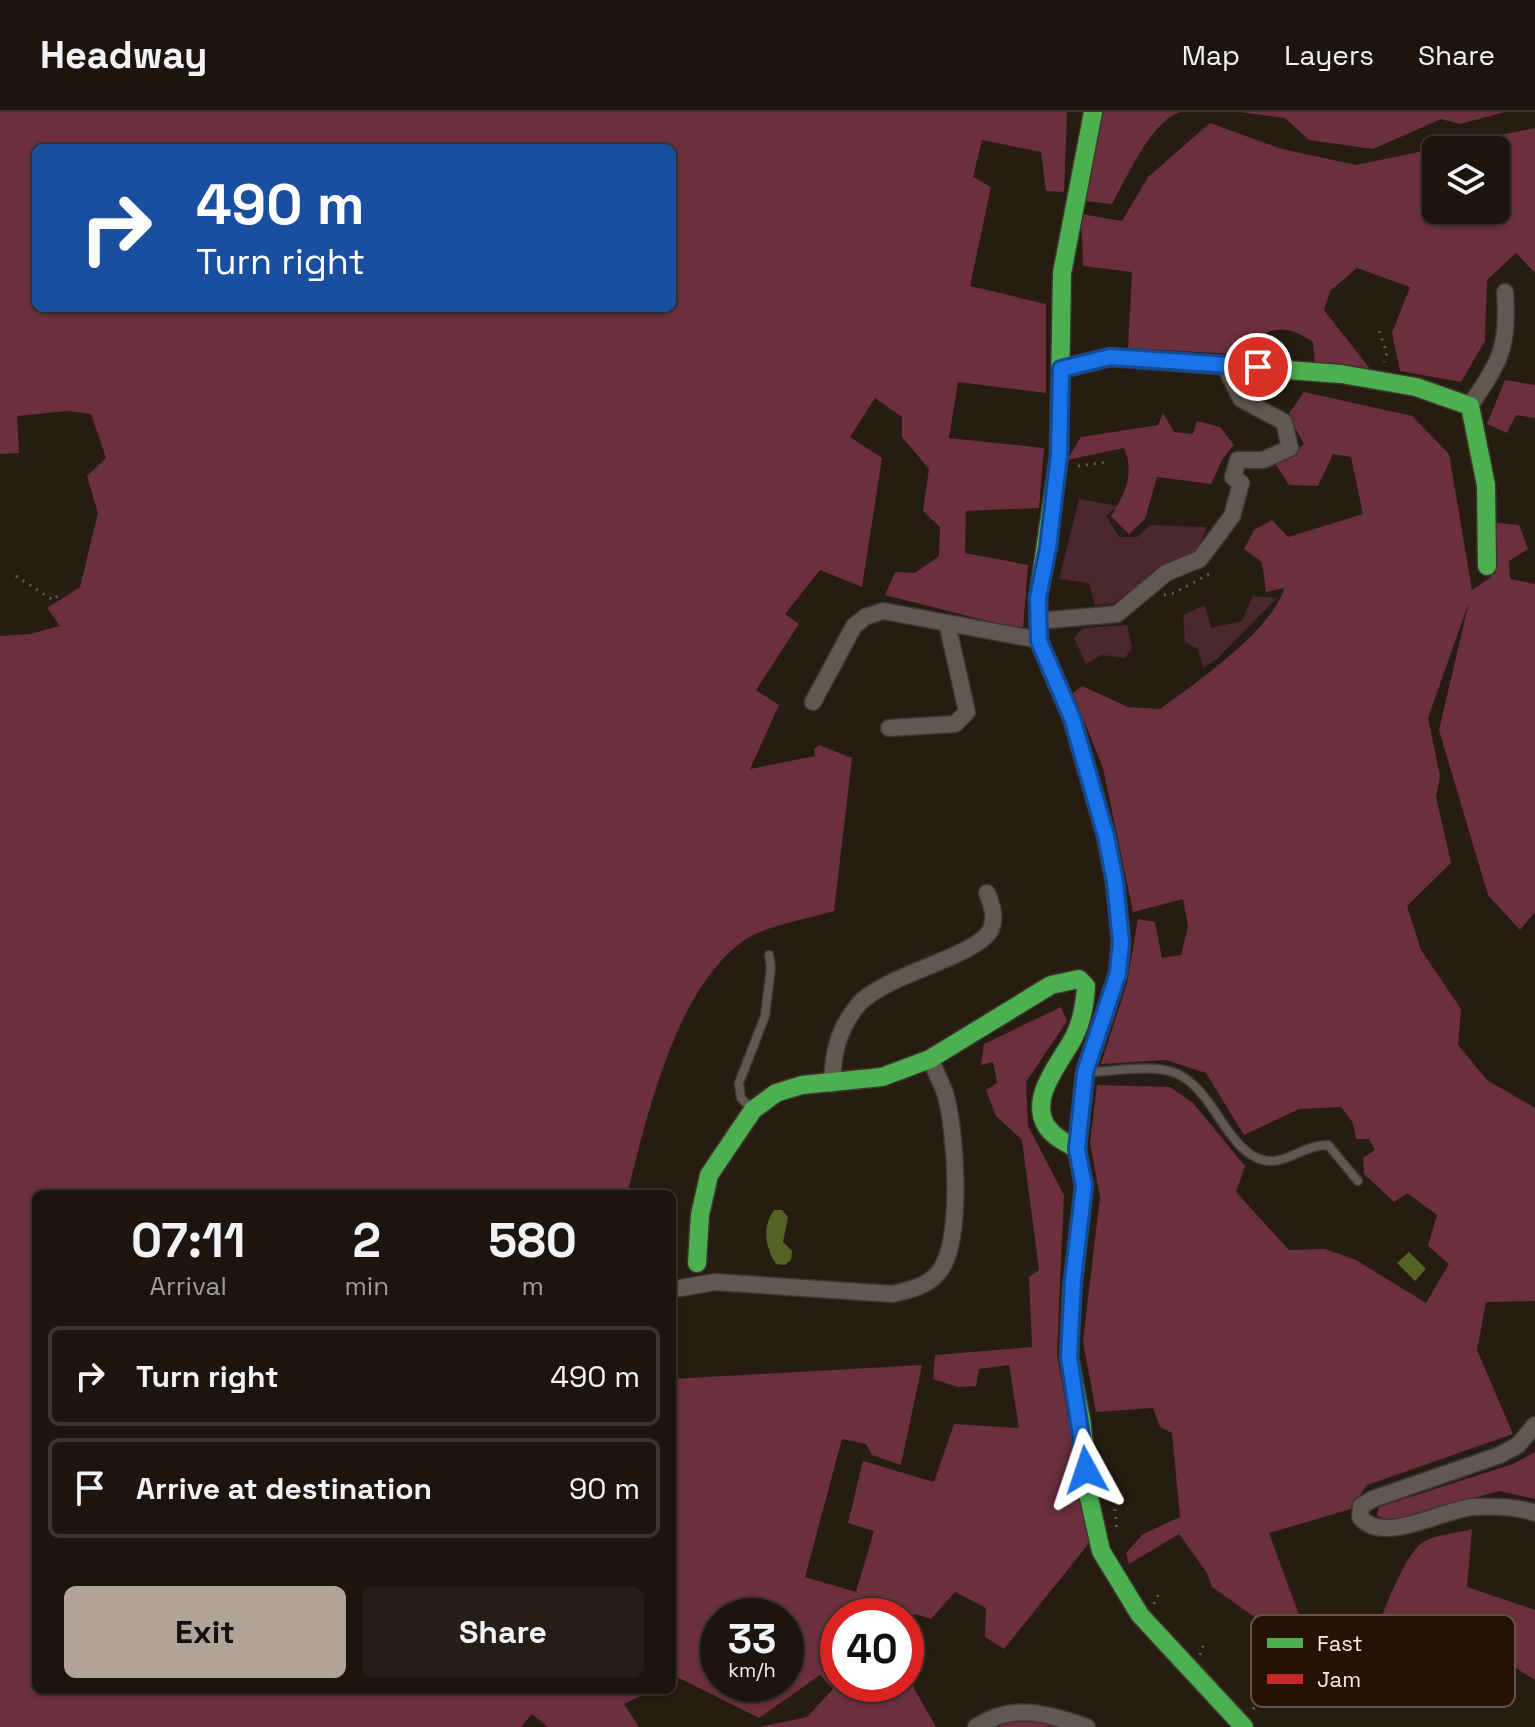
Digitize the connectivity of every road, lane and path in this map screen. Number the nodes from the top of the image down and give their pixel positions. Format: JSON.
{"nodes":[{"id":1,"x":1093,"y":112,"type":"edge"},
{"id":2,"x":1505,"y":292,"type":"dead end"},
{"id":3,"x":1379,"y":331,"type":"dead end"},
{"id":4,"x":1225,"y":366,"type":"junction"},
{"id":5,"x":1061,"y":369,"type":"junction"},
{"id":6,"x":1380,"y":381,"type":"junction"},
{"id":7,"x":1470,"y":406,"type":"junction"},
{"id":8,"x":1107,"y":462,"type":"dead end"},
{"id":9,"x":1058,"y":468,"type":"junction"},
{"id":10,"x":1487,"y":566,"type":"dead end"},
{"id":11,"x":1213,"y":572,"type":"dead end"},
{"id":12,"x":16,"y":576,"type":"dead end"},
{"id":13,"x":61,"y":593,"type":"dead end"},
{"id":14,"x":1160,"y":595,"type":"dead end"},
{"id":15,"x":947,"y":623,"type":"junction"},
{"id":16,"x":1038,"y":631,"type":"junction"},
{"id":17,"x":813,"y":702,"type":"dead end"},
{"id":18,"x":889,"y":728,"type":"dead end"},
{"id":19,"x":987,"y":893,"type":"dead end"},
{"id":20,"x":769,"y":955,"type":"dead end"},
{"id":21,"x":930,"y":1059,"type":"junction"},
{"id":22,"x":1085,"y":1072,"type":"junction"},
{"id":23,"x":832,"y":1084,"type":"junction"},
{"id":24,"x":753,"y":1110,"type":"junction"},
{"id":25,"x":1077,"y":1149,"type":"junction"},
{"id":26,"x":1358,"y":1181,"type":"dead end"},
{"id":27,"x":697,"y":1263,"type":"dead end"},
{"id":28,"x":676,"y":1289,"type":"edge"},
{"id":29,"x":1535,"y":1425,"type":"edge"},
{"id":30,"x":1535,"y":1513,"type":"edge"},
{"id":31,"x":976,"y":1727,"type":"edge"},
{"id":32,"x":1087,"y":1727,"type":"edge"},
{"id":33,"x":1244,"y":1727,"type":"edge"}],
"edges":[{"from":1,"to":5,"type":"street"},
{"from":2,"to":7,"type":"street"},
{"from":3,"to":6,"type":"path"},
{"from":4,"to":5,"type":"street"},
{"from":4,"to":6,"type":"street"},
{"from":4,"to":16,"type":"street"},
{"from":5,"to":9,"type":"street"},
{"from":6,"to":7,"type":"street"},
{"from":7,"to":10,"type":"street"},
{"from":8,"to":9,"type":"path"},
{"from":9,"to":16,"type":"street"},
{"from":11,"to":14,"type":"path"},
{"from":12,"to":13,"type":"path"},
{"from":15,"to":16,"type":"street"},
{"from":15,"to":17,"type":"street"},
{"from":15,"to":18,"type":"street"},
{"from":16,"to":22,"type":"street"},
{"from":19,"to":23,"type":"street"},
{"from":20,"to":24,"type":"lane"},
{"from":21,"to":23,"type":"street"},
{"from":21,"to":25,"type":"street"},
{"from":21,"to":28,"type":"street"},
{"from":22,"to":25,"type":"street"},
{"from":22,"to":26,"type":"lane"},
{"from":23,"to":24,"type":"street"},
{"from":24,"to":27,"type":"street"},
{"from":25,"to":33,"type":"street"},
{"from":29,"to":30,"type":"street"},
{"from":31,"to":32,"type":"street"}]}
